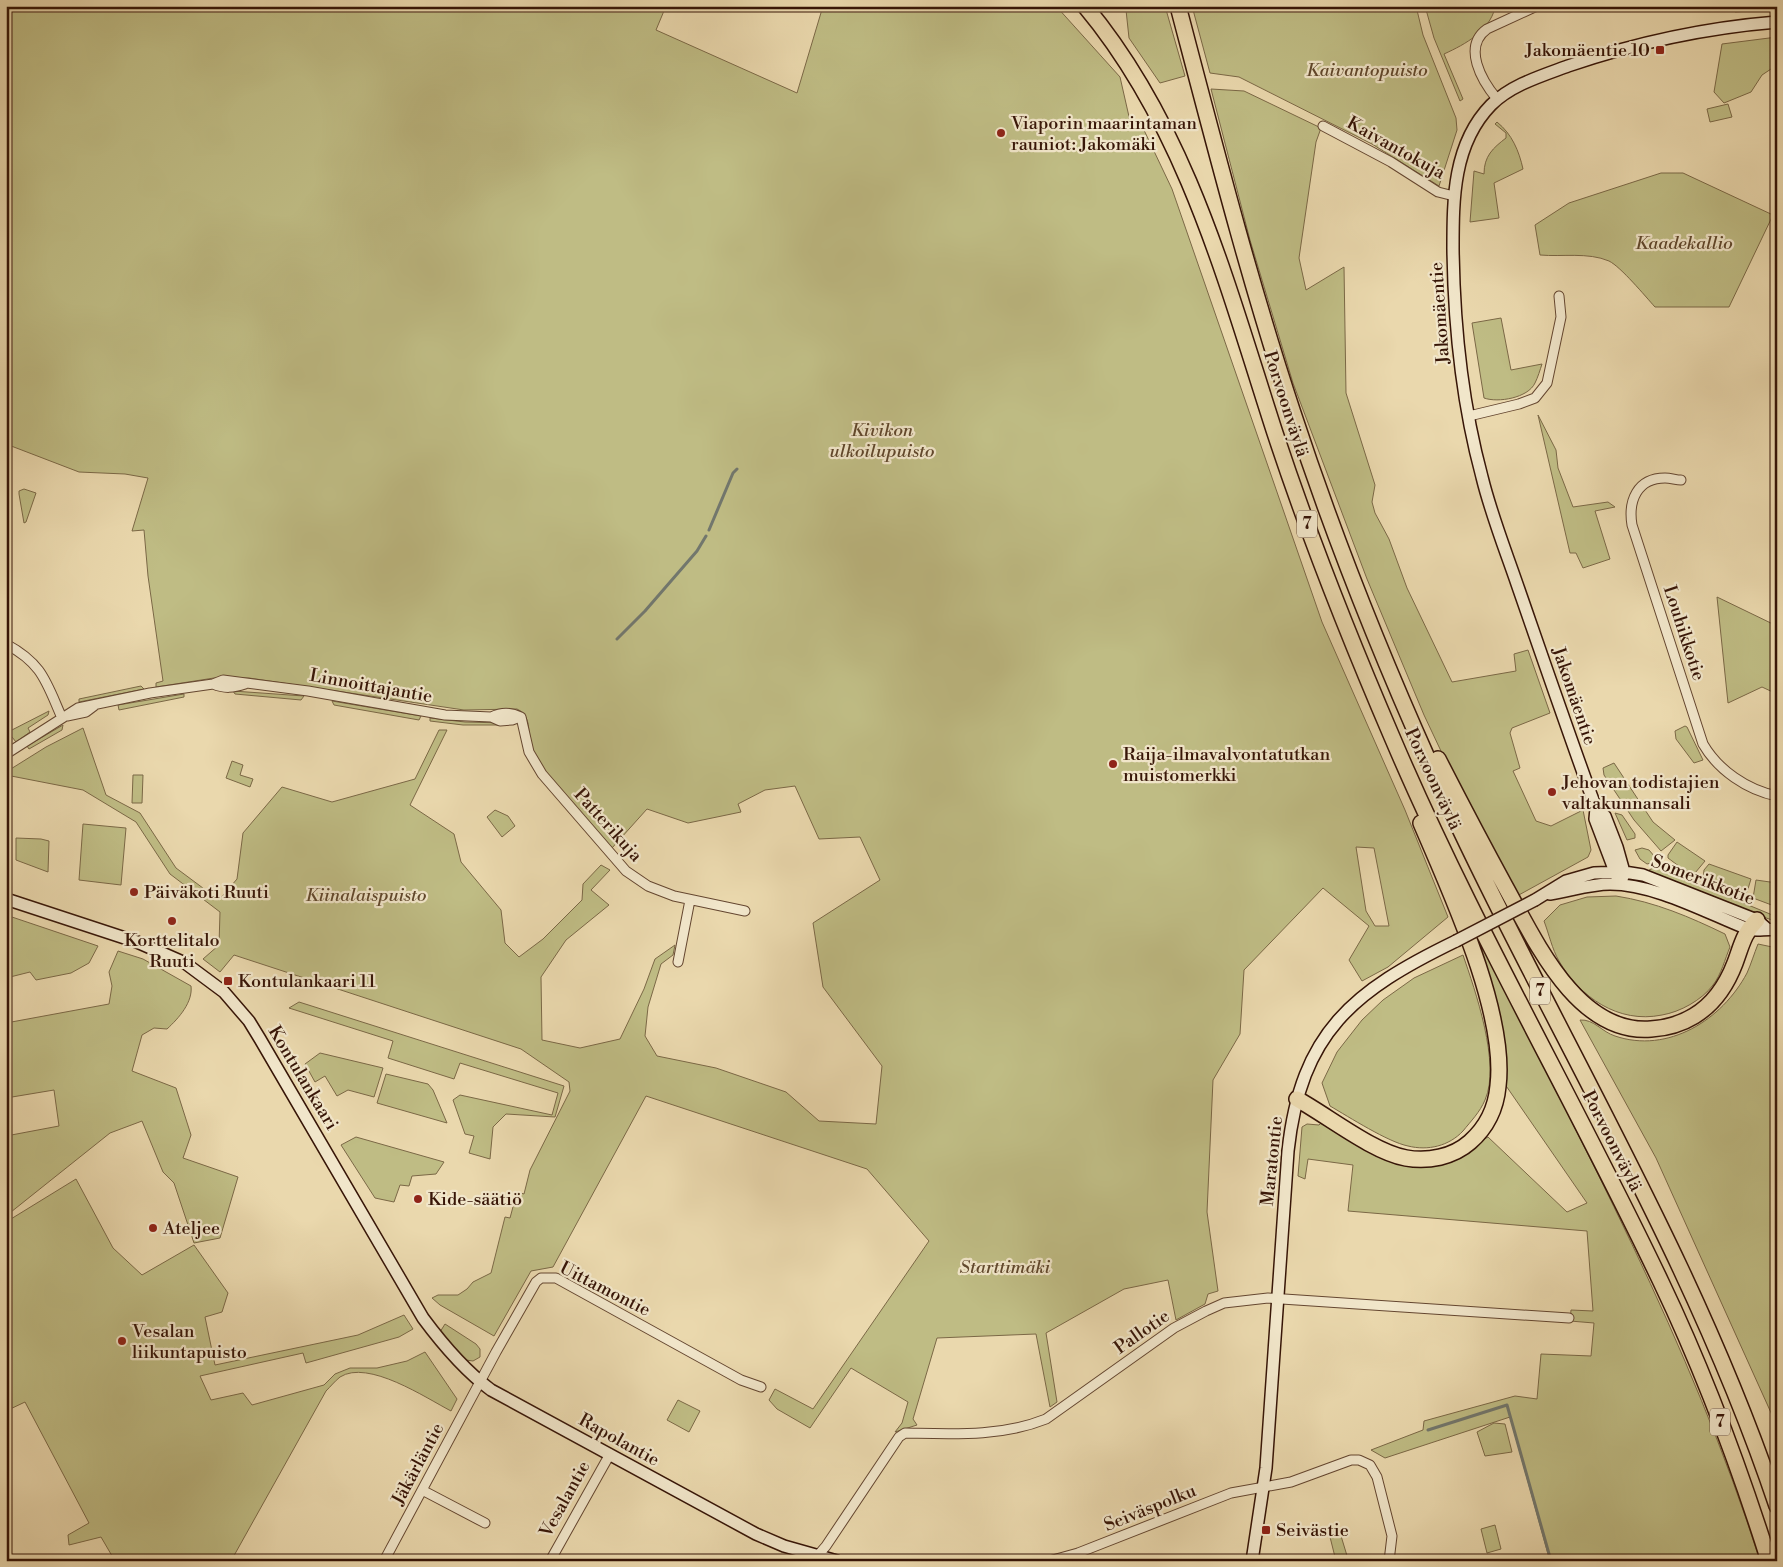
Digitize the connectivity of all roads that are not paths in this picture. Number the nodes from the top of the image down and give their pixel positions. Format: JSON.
{"nodes":[{"id":1,"x":1084,"y":6,"type":"edge"},
{"id":2,"x":1178,"y":6,"type":"edge"},
{"id":3,"x":1537,"y":6,"type":"edge"},
{"id":4,"x":1777,"y":22,"type":"edge"},
{"id":5,"x":1497,"y":99,"type":"junction"},
{"id":6,"x":1322,"y":126,"type":"dead end"},
{"id":7,"x":1454,"y":196,"type":"junction"},
{"id":8,"x":1559,"y":296,"type":"dead end"},
{"id":9,"x":1469,"y":416,"type":"junction"},
{"id":10,"x":1681,"y":480,"type":"dead end"},
{"id":11,"x":6,"y":644,"type":"edge"},
{"id":12,"x":1403,"y":699,"type":"junction"},
{"id":13,"x":65,"y":717,"type":"junction"},
{"id":14,"x":520,"y":717,"type":"joint"},
{"id":15,"x":1394,"y":741,"type":"junction"},
{"id":16,"x":6,"y":754,"type":"edge"},
{"id":17,"x":1777,"y":796,"type":"edge"},
{"id":18,"x":1596,"y":808,"type":"junction"},
{"id":19,"x":1606,"y":850,"type":"junction"},
{"id":20,"x":1619,"y":872,"type":"junction"},
{"id":21,"x":1594,"y":874,"type":"junction"},
{"id":22,"x":1621,"y":884,"type":"junction"},
{"id":23,"x":1548,"y":894,"type":"junction"},
{"id":24,"x":6,"y":899,"type":"edge"},
{"id":25,"x":690,"y":900,"type":"junction"},
{"id":26,"x":745,"y":911,"type":"dead end"},
{"id":27,"x":1762,"y":927,"type":"edge"},
{"id":28,"x":678,"y":962,"type":"dead end"},
{"id":29,"x":1296,"y":1099,"type":"junction"},
{"id":30,"x":1277,"y":1299,"type":"junction"},
{"id":31,"x":1569,"y":1318,"type":"dead end"},
{"id":32,"x":480,"y":1382,"type":"junction"},
{"id":33,"x":761,"y":1387,"type":"dead end"},
{"id":34,"x":610,"y":1454,"type":"junction"},
{"id":35,"x":1264,"y":1487,"type":"junction"},
{"id":36,"x":422,"y":1490,"type":"junction"},
{"id":37,"x":1777,"y":1506,"type":"edge"},
{"id":38,"x":485,"y":1523,"type":"dead end"},
{"id":39,"x":816,"y":1558,"type":"edge"},
{"id":40,"x":384,"y":1561,"type":"edge"},
{"id":41,"x":550,"y":1561,"type":"edge"},
{"id":42,"x":837,"y":1561,"type":"edge"},
{"id":43,"x":1049,"y":1561,"type":"edge"},
{"id":44,"x":1252,"y":1561,"type":"edge"},
{"id":45,"x":1389,"y":1561,"type":"edge"},
{"id":46,"x":1769,"y":1561,"type":"edge"}],
"edges":[{"from":1,"to":15,"type":"highway","name":"Porvoonväylä","number":"7"},
{"from":2,"to":12,"type":"highway","name":"Porvoonväylä","number":"7"},
{"from":3,"to":5,"type":"street"},
{"from":4,"to":5,"type":"main road","name":"Jakomäentie"},
{"from":5,"to":7,"type":"main road","name":"Jakomäentie"},
{"from":6,"to":7,"type":"street","name":"Kaivantokuja"},
{"from":7,"to":9,"type":"main road","name":"Jakomäentie"},
{"from":8,"to":9,"type":"street"},
{"from":9,"to":18,"type":"main road","name":"Jakomäentie"},
{"from":10,"to":17,"type":"street","name":"Louhikkotie"},
{"from":11,"to":13,"type":"street"},
{"from":12,"to":27,"type":"highway"},
{"from":12,"to":37,"type":"highway","name":"Porvoonväylä","number":"7"},
{"from":13,"to":14,"type":"street","name":"Linnoittajantie"},
{"from":13,"to":16,"type":"street","name":"Linnoittajantie"},
{"from":14,"to":25,"type":"street","name":"Patterikuja"},
{"from":15,"to":29,"type":"highway"},
{"from":15,"to":46,"type":"highway","name":"Porvoonväylä","number":"7"},
{"from":18,"to":19,"type":"main road","name":"Jakomäentie"},
{"from":18,"to":20,"type":"main road","name":"Jakomäentie"},
{"from":19,"to":20,"type":"main road","name":"Jakomäentie"},
{"from":19,"to":21,"type":"main road"},
{"from":20,"to":21,"type":"main road","name":"Maratontie"},
{"from":20,"to":22,"type":"main road"},
{"from":20,"to":27,"type":"main road","name":"Somerikkotie"},
{"from":21,"to":23,"type":"main road","name":"Maratontie"},
{"from":22,"to":23,"type":"main road","name":"Maratontie"},
{"from":22,"to":27,"type":"main road","name":"Somerikkotie"},
{"from":23,"to":29,"type":"main road","name":"Maratontie","bridge":true},
{"from":24,"to":32,"type":"main road","name":"Kontulankaari"},
{"from":25,"to":26,"type":"street","name":"Patterikuja"},
{"from":25,"to":28,"type":"street"},
{"from":29,"to":30,"type":"main road","name":"Maratontie"},
{"from":30,"to":31,"type":"street","name":"Pallotie"},
{"from":30,"to":35,"type":"main road","name":"Maratontie"},
{"from":30,"to":39,"type":"street","name":"Pallotie"},
{"from":32,"to":33,"type":"street","name":"Uittamontie"},
{"from":32,"to":34,"type":"main road","name":"Rapolantie"},
{"from":32,"to":36,"type":"street","name":"Jäkärläntie"},
{"from":34,"to":39,"type":"main road","name":"Rapolantie"},
{"from":34,"to":41,"type":"street","name":"Vesalantie"},
{"from":35,"to":43,"type":"street","name":"Seiväspolku"},
{"from":35,"to":44,"type":"main road","name":"Maratontie"},
{"from":35,"to":45,"type":"street","name":"Seiväspolku"},
{"from":36,"to":38,"type":"street"},
{"from":36,"to":40,"type":"street","name":"Jäkärläntie"},
{"from":39,"to":42,"type":"main road"}]}
